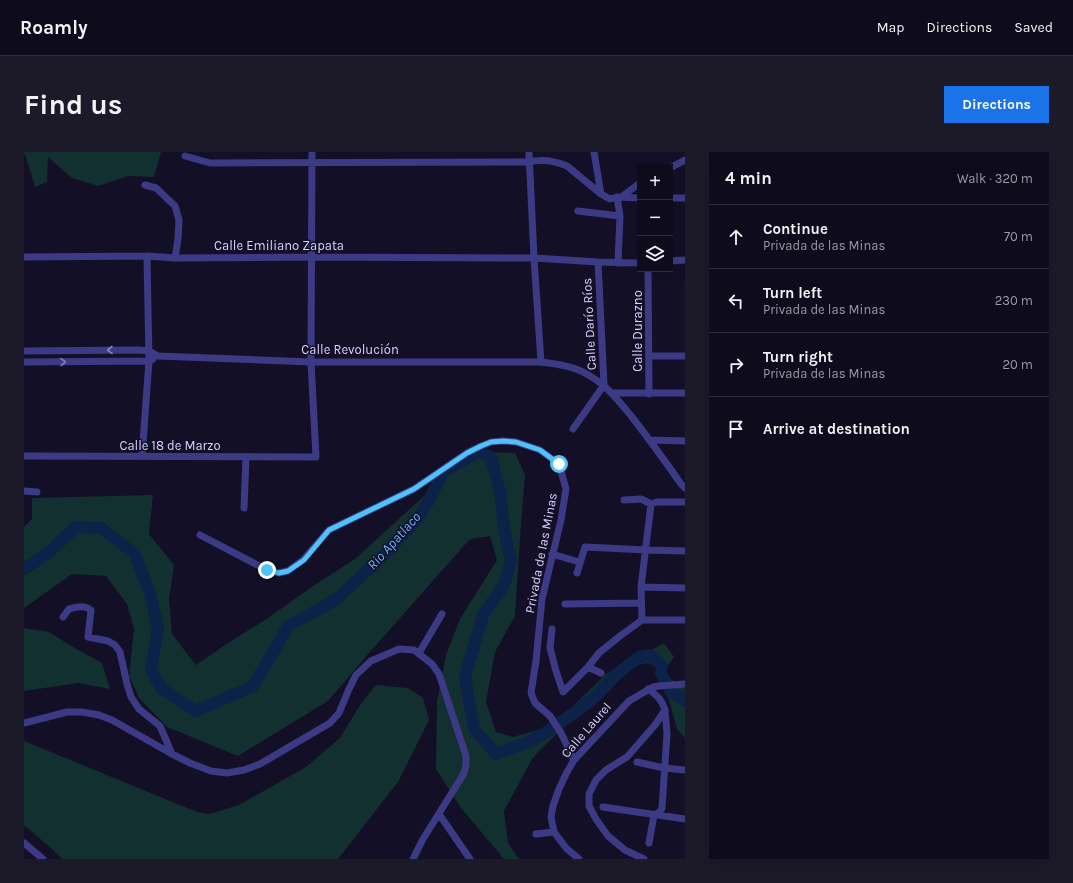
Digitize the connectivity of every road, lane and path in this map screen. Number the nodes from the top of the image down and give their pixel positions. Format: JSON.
{"nodes":[{"id":1,"x":312,"y":152,"type":"edge"},
{"id":2,"x":529,"y":152,"type":"edge"},
{"id":3,"x":594,"y":152,"type":"edge"},
{"id":4,"x":185,"y":156,"type":"dead end"},
{"id":5,"x":685,"y":160,"type":"edge"},
{"id":6,"x":529,"y":162,"type":"junction"},
{"id":7,"x":312,"y":164,"type":"junction"},
{"id":8,"x":673,"y":166,"type":"edge"},
{"id":9,"x":145,"y":185,"type":"dead end"},
{"id":10,"x":637,"y":185,"type":"edge"},
{"id":11,"x":601,"y":194,"type":"junction"},
{"id":12,"x":619,"y":198,"type":"junction"},
{"id":13,"x":637,"y":198,"type":"edge"},
{"id":14,"x":673,"y":198,"type":"edge"},
{"id":15,"x":685,"y":198,"type":"edge"},
{"id":16,"x":578,"y":211,"type":"dead end"},
{"id":17,"x":620,"y":216,"type":"junction"},
{"id":18,"x":147,"y":256,"type":"junction"},
{"id":19,"x":24,"y":257,"type":"edge"},
{"id":20,"x":311,"y":257,"type":"junction"},
{"id":21,"x":175,"y":258,"type":"junction"},
{"id":22,"x":534,"y":258,"type":"junction"},
{"id":23,"x":685,"y":260,"type":"edge"},
{"id":24,"x":673,"y":261,"type":"edge"},
{"id":25,"x":598,"y":262,"type":"junction"},
{"id":26,"x":618,"y":263,"type":"junction"},
{"id":27,"x":637,"y":263,"type":"edge"},
{"id":28,"x":648,"y":272,"type":"edge"},
{"id":29,"x":24,"y":351,"type":"edge"},
{"id":30,"x":149,"y":351,"type":"junction"},
{"id":31,"x":158,"y":356,"type":"junction"},
{"id":32,"x":649,"y":356,"type":"junction"},
{"id":33,"x":685,"y":356,"type":"edge"},
{"id":34,"x":149,"y":361,"type":"junction"},
{"id":35,"x":24,"y":362,"type":"edge"},
{"id":36,"x":311,"y":362,"type":"junction"},
{"id":37,"x":541,"y":362,"type":"junction"},
{"id":38,"x":604,"y":385,"type":"junction"},
{"id":39,"x":612,"y":393,"type":"junction"},
{"id":40,"x":685,"y":393,"type":"edge"},
{"id":41,"x":649,"y":394,"type":"junction"},
{"id":42,"x":573,"y":429,"type":"dead end"},
{"id":43,"x":650,"y":440,"type":"junction"},
{"id":44,"x":685,"y":441,"type":"edge"},
{"id":45,"x":24,"y":456,"type":"edge"},
{"id":46,"x":142,"y":456,"type":"junction"},
{"id":47,"x":246,"y":457,"type":"junction"},
{"id":48,"x":685,"y":488,"type":"edge"},
{"id":49,"x":24,"y":491,"type":"edge"},
{"id":50,"x":37,"y":492,"type":"dead end"},
{"id":51,"x":624,"y":500,"type":"dead end"},
{"id":52,"x":685,"y":502,"type":"edge"},
{"id":53,"x":244,"y":508,"type":"dead end"},
{"id":54,"x":650,"y":508,"type":"junction"},
{"id":55,"x":200,"y":535,"type":"dead end"},
{"id":56,"x":646,"y":550,"type":"junction"},
{"id":57,"x":685,"y":551,"type":"edge"},
{"id":58,"x":552,"y":554,"type":"junction"},
{"id":59,"x":580,"y":562,"type":"junction"},
{"id":60,"x":577,"y":573,"type":"dead end"},
{"id":61,"x":641,"y":587,"type":"junction"},
{"id":62,"x":685,"y":588,"type":"edge"},
{"id":63,"x":641,"y":603,"type":"junction"},
{"id":64,"x":565,"y":604,"type":"dead end"},
{"id":65,"x":442,"y":614,"type":"dead end"},
{"id":66,"x":63,"y":616,"type":"dead end"},
{"id":67,"x":642,"y":620,"type":"junction"},
{"id":68,"x":685,"y":620,"type":"edge"},
{"id":69,"x":552,"y":629,"type":"dead end"},
{"id":70,"x":419,"y":653,"type":"junction"},
{"id":71,"x":588,"y":666,"type":"junction"},
{"id":72,"x":601,"y":673,"type":"dead end"},
{"id":73,"x":685,"y":684,"type":"edge"},
{"id":74,"x":648,"y":689,"type":"junction"},
{"id":75,"x":665,"y":710,"type":"junction"},
{"id":76,"x":24,"y":723,"type":"edge"},
{"id":77,"x":172,"y":754,"type":"junction"},
{"id":78,"x":574,"y":760,"type":"junction"},
{"id":79,"x":637,"y":762,"type":"dead end"},
{"id":80,"x":664,"y":768,"type":"junction"},
{"id":81,"x":685,"y":770,"type":"edge"},
{"id":82,"x":603,"y":807,"type":"dead end"},
{"id":83,"x":439,"y":814,"type":"junction"},
{"id":84,"x":654,"y":815,"type":"junction"},
{"id":85,"x":685,"y":819,"type":"edge"},
{"id":86,"x":554,"y":832,"type":"junction"},
{"id":87,"x":536,"y":834,"type":"dead end"},
{"id":88,"x":24,"y":843,"type":"edge"},
{"id":89,"x":649,"y":843,"type":"dead end"},
{"id":90,"x":43,"y":859,"type":"edge"},
{"id":91,"x":413,"y":859,"type":"edge"},
{"id":92,"x":470,"y":859,"type":"edge"},
{"id":93,"x":580,"y":859,"type":"edge"},
{"id":94,"x":644,"y":859,"type":"edge"}],
"edges":[{"from":1,"to":7,"type":"street"},
{"from":2,"to":6,"type":"street"},
{"from":3,"to":11,"type":"street"},
{"from":4,"to":7,"type":"street"},
{"from":5,"to":8,"type":"street"},
{"from":6,"to":7,"type":"street"},
{"from":6,"to":11,"type":"street"},
{"from":6,"to":22,"type":"street"},
{"from":7,"to":20,"type":"street"},
{"from":9,"to":21,"type":"street"},
{"from":10,"to":12,"type":"street"},
{"from":11,"to":12,"type":"street"},
{"from":12,"to":13,"type":"street"},
{"from":12,"to":17,"type":"street"},
{"from":14,"to":15,"type":"street"},
{"from":16,"to":17,"type":"street"},
{"from":17,"to":26,"type":"street"},
{"from":18,"to":19,"type":"street","name":"Calle Emiliano Zapata"},
{"from":18,"to":21,"type":"street","name":"Calle Emiliano Zapata"},
{"from":18,"to":30,"type":"street"},
{"from":20,"to":21,"type":"street","name":"Calle Emiliano Zapata"},
{"from":20,"to":22,"type":"street","name":"Calle Emiliano Zapata"},
{"from":20,"to":36,"type":"street"},
{"from":22,"to":25,"type":"street","name":"Calle Emiliano Zapata"},
{"from":22,"to":37,"type":"street"},
{"from":23,"to":24,"type":"street"},
{"from":25,"to":26,"type":"street","name":"Calle Emiliano Zapata"},
{"from":25,"to":38,"type":"street","name":"Calle Darío Ríos"},
{"from":26,"to":27,"type":"street","name":"Calle Emiliano Zapata"},
{"from":28,"to":32,"type":"street","name":"Calle Durazno"},
{"from":30,"to":29,"type":"street","name":"Calle Revolución","one_way":true},
{"from":30,"to":31,"type":"street","name":"Calle Revolución"},
{"from":30,"to":34,"type":"street"},
{"from":31,"to":34,"type":"street"},
{"from":31,"to":36,"type":"street","name":"Calle Revolución"},
{"from":32,"to":33,"type":"street"},
{"from":32,"to":41,"type":"street","name":"Calle Durazno"},
{"from":35,"to":34,"type":"street","one_way":true},
{"from":34,"to":46,"type":"street"},
{"from":36,"to":37,"type":"street","name":"Calle Revolución"},
{"from":36,"to":47,"type":"street","name":"Calle 18 de Marzo"},
{"from":37,"to":38,"type":"street","name":"Calle Revolución"},
{"from":38,"to":39,"type":"street","name":"Calle Revolución"},
{"from":38,"to":42,"type":"street"},
{"from":39,"to":41,"type":"street"},
{"from":39,"to":43,"type":"street","name":"Calle Revolución"},
{"from":40,"to":41,"type":"street"},
{"from":43,"to":44,"type":"street"},
{"from":43,"to":48,"type":"street","name":"Calle Revolución"},
{"from":45,"to":46,"type":"street","name":"Calle 18 de Marzo"},
{"from":46,"to":47,"type":"street","name":"Calle 18 de Marzo"},
{"from":47,"to":53,"type":"street"},
{"from":49,"to":50,"type":"street"},
{"from":51,"to":54,"type":"street"},
{"from":52,"to":54,"type":"street"},
{"from":54,"to":56,"type":"street"},
{"from":55,"to":58,"type":"street","name":"Privada de las Minas"},
{"from":56,"to":57,"type":"street"},
{"from":56,"to":59,"type":"street"},
{"from":56,"to":61,"type":"street"},
{"from":58,"to":59,"type":"street"},
{"from":58,"to":78,"type":"street","name":"Privada de las Minas"},
{"from":59,"to":60,"type":"street"},
{"from":61,"to":62,"type":"street"},
{"from":61,"to":63,"type":"street"},
{"from":63,"to":64,"type":"street"},
{"from":63,"to":67,"type":"street"},
{"from":65,"to":70,"type":"street"},
{"from":66,"to":77,"type":"street"},
{"from":67,"to":68,"type":"street"},
{"from":67,"to":71,"type":"street"},
{"from":69,"to":71,"type":"street"},
{"from":70,"to":77,"type":"street"},
{"from":70,"to":83,"type":"street"},
{"from":71,"to":72,"type":"street"},
{"from":73,"to":74,"type":"street","name":"Calle Laurel"},
{"from":74,"to":75,"type":"street"},
{"from":74,"to":78,"type":"street","name":"Calle Laurel"},
{"from":75,"to":80,"type":"street"},
{"from":75,"to":94,"type":"street"},
{"from":76,"to":77,"type":"street"},
{"from":78,"to":86,"type":"street","name":"Calle Laurel"},
{"from":79,"to":80,"type":"street"},
{"from":80,"to":81,"type":"street"},
{"from":80,"to":84,"type":"street"},
{"from":82,"to":84,"type":"street"},
{"from":83,"to":91,"type":"street"},
{"from":83,"to":92,"type":"street"},
{"from":84,"to":85,"type":"street"},
{"from":84,"to":89,"type":"street"},
{"from":86,"to":87,"type":"street"},
{"from":86,"to":93,"type":"street"},
{"from":88,"to":90,"type":"street"}]}
